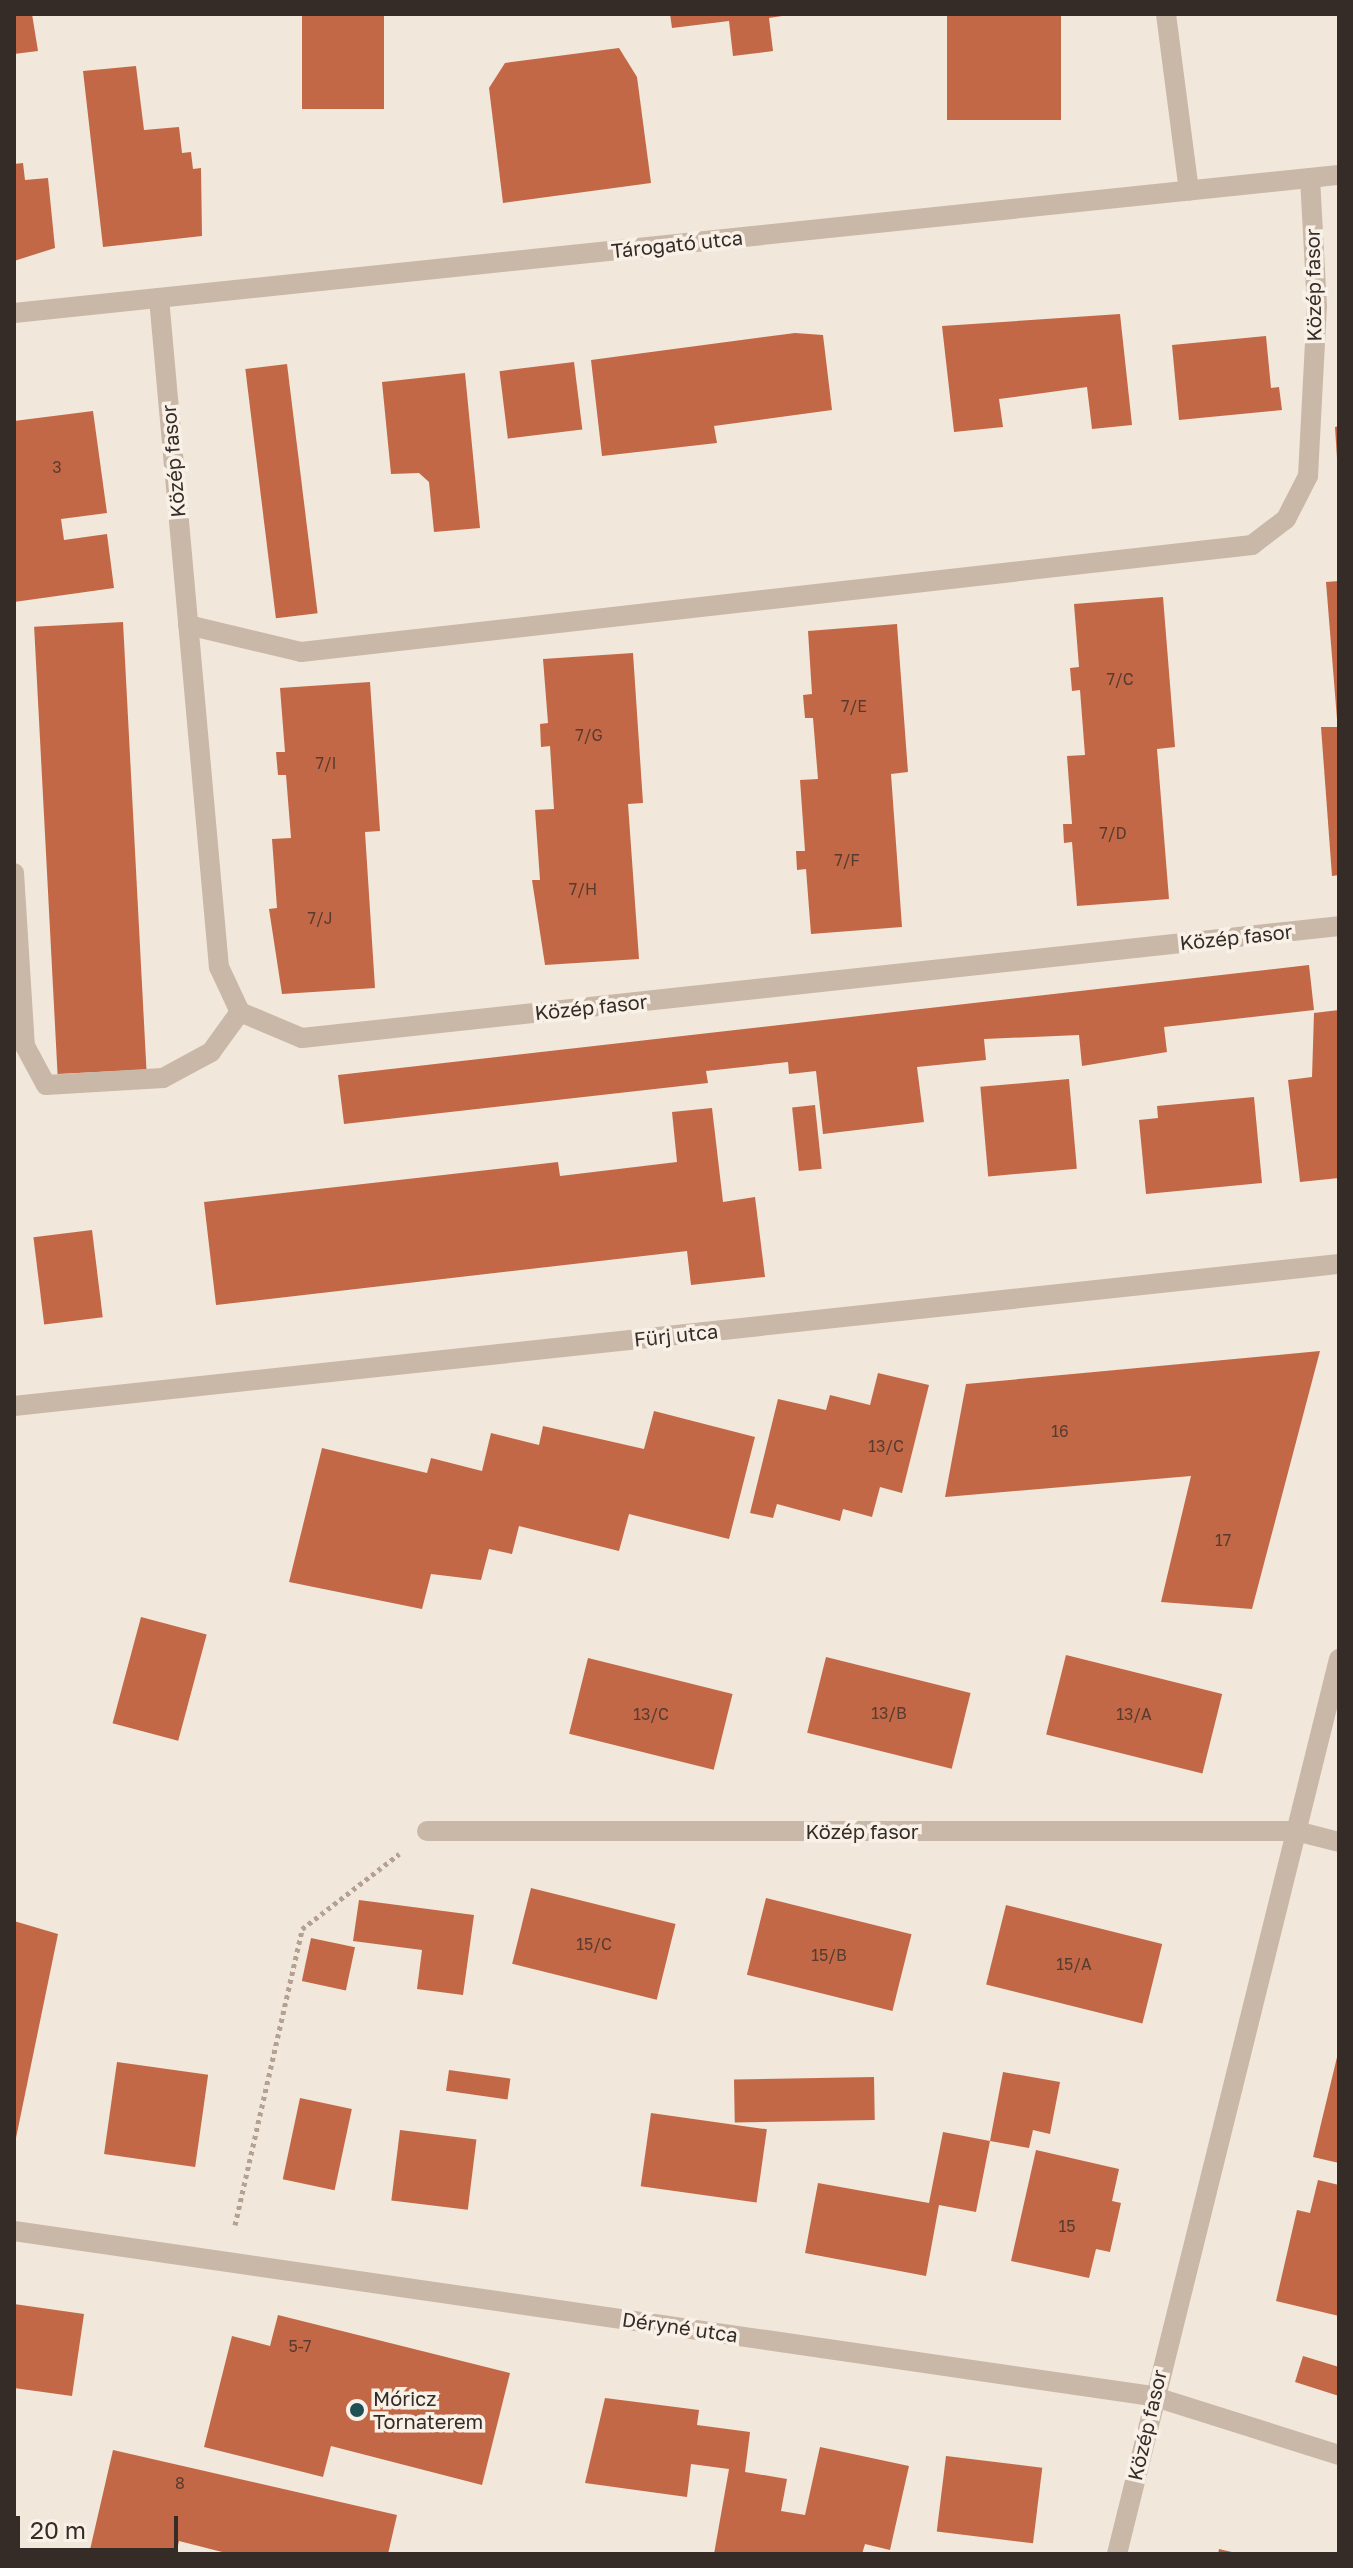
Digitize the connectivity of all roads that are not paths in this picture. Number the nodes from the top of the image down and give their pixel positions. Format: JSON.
{"nodes":[{"id":1,"x":1166,"y":14,"type":"edge"},
{"id":2,"x":1339,"y":175,"type":"edge"},
{"id":3,"x":1310,"y":178,"type":"junction"},
{"id":4,"x":1189,"y":191,"type":"junction"},
{"id":5,"x":159,"y":298,"type":"junction"},
{"id":6,"x":14,"y":313,"type":"edge"},
{"id":7,"x":188,"y":625,"type":"junction"},
{"id":8,"x":14,"y":873,"type":"edge"},
{"id":9,"x":1339,"y":926,"type":"edge"},
{"id":10,"x":240,"y":1012,"type":"junction"},
{"id":11,"x":1339,"y":1264,"type":"edge"},
{"id":12,"x":14,"y":1406,"type":"edge"},
{"id":13,"x":1339,"y":1659,"type":"edge"},
{"id":14,"x":427,"y":1831,"type":"road end"},
{"id":15,"x":1296,"y":1831,"type":"junction"},
{"id":16,"x":1339,"y":1842,"type":"edge"},
{"id":17,"x":14,"y":2231,"type":"edge"},
{"id":18,"x":1152,"y":2396,"type":"junction"},
{"id":19,"x":1339,"y":2455,"type":"edge"},
{"id":20,"x":1117,"y":2554,"type":"edge"}],
"edges":[{"from":1,"to":4,"type":"street"},
{"from":2,"to":3,"type":"street","name":"Tárogató utca"},
{"from":3,"to":4,"type":"street","name":"Tárogató utca"},
{"from":3,"to":7,"type":"street","name":"Közép fasor"},
{"from":4,"to":5,"type":"street","name":"Tárogató utca"},
{"from":5,"to":6,"type":"street","name":"Tárogató utca"},
{"from":5,"to":7,"type":"street","name":"Közép fasor"},
{"from":7,"to":10,"type":"street","name":"Közép fasor"},
{"from":8,"to":10,"type":"street"},
{"from":9,"to":10,"type":"street","name":"Közép fasor"},
{"from":11,"to":12,"type":"street","name":"Fürj utca"},
{"from":13,"to":15,"type":"street","name":"Közép fasor"},
{"from":14,"to":15,"type":"street","name":"Közép fasor"},
{"from":15,"to":16,"type":"street"},
{"from":15,"to":18,"type":"street","name":"Közép fasor"},
{"from":17,"to":18,"type":"street","name":"Déryné utca"},
{"from":18,"to":19,"type":"street","name":"Déryné utca"},
{"from":18,"to":20,"type":"street","name":"Közép fasor"}]}
